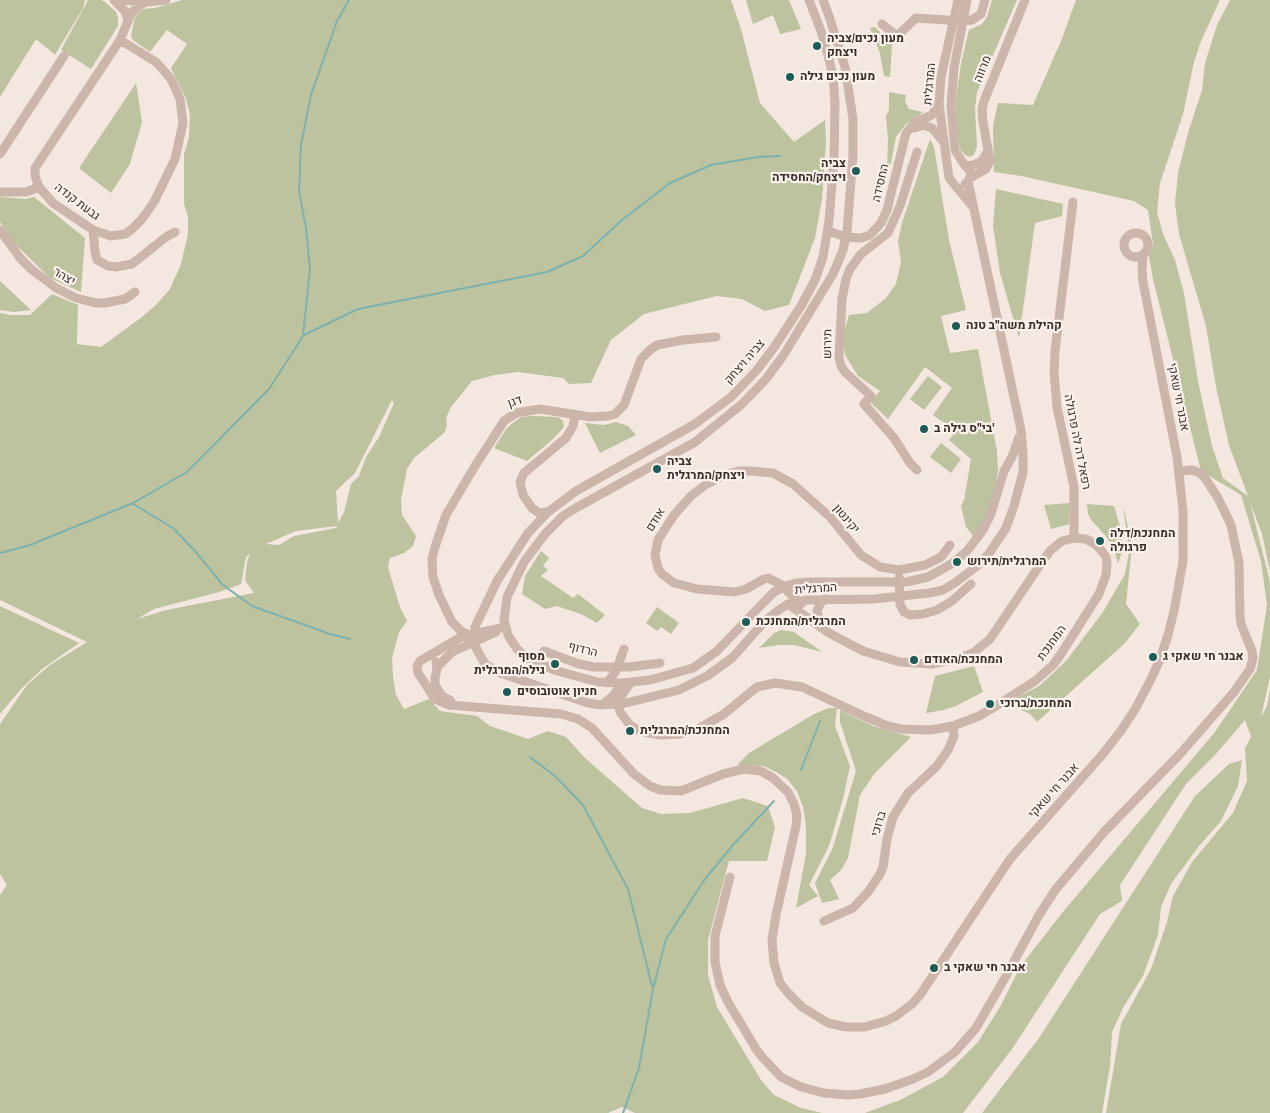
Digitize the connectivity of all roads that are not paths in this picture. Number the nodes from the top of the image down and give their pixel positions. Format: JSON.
{"nodes":[{"id":1,"x":114,"y":0,"type":"edge"},
{"id":2,"x":121,"y":0,"type":"edge"},
{"id":3,"x":166,"y":0,"type":"edge"},
{"id":4,"x":809,"y":0,"type":"edge"},
{"id":5,"x":823,"y":0,"type":"edge"},
{"id":6,"x":958,"y":0,"type":"edge"},
{"id":7,"x":967,"y":0,"type":"edge"},
{"id":8,"x":985,"y":0,"type":"edge"},
{"id":9,"x":1025,"y":0,"type":"edge"},
{"id":10,"x":146,"y":2,"type":"junction"},
{"id":11,"x":128,"y":21,"type":"junction"},
{"id":12,"x":958,"y":21,"type":"junction"},
{"id":13,"x":882,"y":24,"type":"dead end"},
{"id":14,"x":120,"y":40,"type":"junction"},
{"id":15,"x":64,"y":56,"type":"dead end"},
{"id":16,"x":939,"y":104,"type":"junction"},
{"id":17,"x":904,"y":140,"type":"junction"},
{"id":18,"x":944,"y":141,"type":"junction"},
{"id":19,"x":988,"y":150,"type":"junction"},
{"id":20,"x":917,"y":152,"type":"dead end"},
{"id":21,"x":0,"y":154,"type":"edge"},
{"id":22,"x":964,"y":164,"type":"junction"},
{"id":23,"x":950,"y":170,"type":"junction"},
{"id":24,"x":969,"y":179,"type":"junction"},
{"id":25,"x":954,"y":183,"type":"junction"},
{"id":26,"x":39,"y":187,"type":"junction"},
{"id":27,"x":0,"y":192,"type":"edge"},
{"id":28,"x":1073,"y":202,"type":"dead end"},
{"id":29,"x":889,"y":203,"type":"junction"},
{"id":30,"x":900,"y":206,"type":"junction"},
{"id":31,"x":974,"y":208,"type":"junction"},
{"id":32,"x":0,"y":230,"type":"edge"},
{"id":33,"x":93,"y":230,"type":"junction"},
{"id":34,"x":828,"y":231,"type":"junction"},
{"id":35,"x":175,"y":232,"type":"dead end"},
{"id":36,"x":847,"y":234,"type":"junction"},
{"id":37,"x":1144,"y":254,"type":"junction"},
{"id":38,"x":1132,"y":256,"type":"junction"},
{"id":39,"x":1143,"y":282,"type":"junction"},
{"id":40,"x":135,"y":292,"type":"dead end"},
{"id":41,"x":716,"y":337,"type":"dead end"},
{"id":42,"x":575,"y":415,"type":"junction"},
{"id":43,"x":1021,"y":430,"type":"junction"},
{"id":44,"x":750,"y":470,"type":"joint"},
{"id":45,"x":917,"y":470,"type":"dead end"},
{"id":46,"x":1180,"y":471,"type":"junction"},
{"id":47,"x":532,"y":508,"type":"junction"},
{"id":48,"x":548,"y":512,"type":"junction"},
{"id":49,"x":534,"y":527,"type":"junction"},
{"id":50,"x":1074,"y":538,"type":"junction"},
{"id":51,"x":950,"y":545,"type":"dead end"},
{"id":52,"x":899,"y":570,"type":"junction"},
{"id":53,"x":768,"y":578,"type":"junction"},
{"id":54,"x":899,"y":583,"type":"junction"},
{"id":55,"x":971,"y":584,"type":"dead end"},
{"id":56,"x":783,"y":587,"type":"junction"},
{"id":57,"x":774,"y":592,"type":"junction"},
{"id":58,"x":900,"y":597,"type":"junction"},
{"id":59,"x":825,"y":599,"type":"junction"},
{"id":60,"x":798,"y":601,"type":"junction"},
{"id":61,"x":787,"y":605,"type":"junction"},
{"id":62,"x":452,"y":622,"type":"junction"},
{"id":63,"x":820,"y":622,"type":"junction"},
{"id":64,"x":505,"y":627,"type":"junction"},
{"id":65,"x":472,"y":636,"type":"junction"},
{"id":66,"x":846,"y":643,"type":"junction"},
{"id":67,"x":448,"y":644,"type":"junction"},
{"id":68,"x":624,"y":649,"type":"dead end"},
{"id":69,"x":544,"y":650,"type":"dead end"},
{"id":70,"x":427,"y":658,"type":"junction"},
{"id":71,"x":660,"y":663,"type":"dead end"},
{"id":72,"x":617,"y":668,"type":"junction"},
{"id":73,"x":436,"y":670,"type":"junction"},
{"id":74,"x":422,"y":677,"type":"junction"},
{"id":75,"x":607,"y":683,"type":"junction"},
{"id":76,"x":625,"y":685,"type":"junction"},
{"id":77,"x":461,"y":704,"type":"junction"},
{"id":78,"x":622,"y":704,"type":"junction"},
{"id":79,"x":601,"y":705,"type":"junction"},
{"id":80,"x":953,"y":726,"type":"junction"},
{"id":81,"x":730,"y":877,"type":"dead end"},
{"id":82,"x":824,"y":921,"type":"dead end"}],
"edges":[{"from":1,"to":11,"type":"street"},
{"from":2,"to":10,"type":"street"},
{"from":3,"to":10,"type":"street"},
{"from":4,"to":34,"type":"street","name":"צביה ויצחק"},
{"from":5,"to":36,"type":"street","name":"צביה ויצחק"},
{"from":6,"to":12,"type":"street","name":"המרגלית"},
{"from":7,"to":12,"type":"street","name":"המרגלית"},
{"from":8,"to":12,"type":"street"},
{"from":9,"to":19,"type":"street","name":"מרווה"},
{"from":10,"to":11,"type":"street","name":"גבעת קנדה"},
{"from":11,"to":14,"type":"street","name":"גבעת קנדה"},
{"from":12,"to":13,"type":"street"},
{"from":12,"to":16,"type":"street","name":"המרגלית"},
{"from":12,"to":22,"type":"street","name":"המרגלית"},
{"from":14,"to":26,"type":"street","name":"גבעת קנדה"},
{"from":14,"to":33,"type":"street","name":"גבעת קנדה"},
{"from":15,"to":21,"type":"street"},
{"from":16,"to":17,"type":"street","name":"החסידה"},
{"from":16,"to":18,"type":"street","name":"המרגלית"},
{"from":17,"to":18,"type":"street"},
{"from":17,"to":29,"type":"street","name":"החסידה"},
{"from":18,"to":23,"type":"street","name":"המרגלית"},
{"from":19,"to":22,"type":"street"},
{"from":19,"to":24,"type":"street","name":"מרווה"},
{"from":20,"to":30,"type":"street","name":"תירוש"},
{"from":22,"to":23,"type":"street"},
{"from":22,"to":24,"type":"street"},
{"from":23,"to":25,"type":"street"},
{"from":24,"to":25,"type":"street"},
{"from":24,"to":31,"type":"street","name":"המרגלית"},
{"from":25,"to":31,"type":"street","name":"המרגלית"},
{"from":26,"to":27,"type":"street"},
{"from":26,"to":33,"type":"street","name":"גבעת קנדה"},
{"from":28,"to":50,"type":"street","name":"רפאל דה לה פרגולה"},
{"from":29,"to":30,"type":"street"},
{"from":29,"to":36,"type":"street","name":"החסידה"},
{"from":30,"to":45,"type":"street","name":"תירוש"},
{"from":31,"to":43,"type":"street","name":"המרגלית"},
{"from":32,"to":40,"type":"street","name":"יצהר"},
{"from":33,"to":35,"type":"street"},
{"from":34,"to":36,"type":"street","name":"החסידה"},
{"from":34,"to":48,"type":"street","name":"צביה ויצחק"},
{"from":36,"to":64,"type":"street","name":"צביה ויצחק"},
{"from":37,"to":38,"type":"street"},
{"from":37,"to":38,"type":"street"},
{"from":37,"to":39,"type":"street","name":"אבנר חי שאקי"},
{"from":38,"to":39,"type":"street","name":"אבנר חי שאקי"},
{"from":39,"to":46,"type":"street","name":"אבנר חי שאקי"},
{"from":41,"to":42,"type":"street","name":"דגן"},
{"from":42,"to":47,"type":"street"},
{"from":42,"to":62,"type":"street","name":"דגן"},
{"from":43,"to":54,"type":"street","name":"המרגלית"},
{"from":43,"to":58,"type":"street","name":"המרגלית"},
{"from":44,"to":52,"type":"street","name":"יקינטון"},
{"from":44,"to":53,"type":"street","name":"אודם"},
{"from":46,"to":77,"type":"street","name":"אבנר חי שאקי"},
{"from":46,"to":81,"type":"street"},
{"from":47,"to":48,"type":"street"},
{"from":47,"to":49,"type":"street"},
{"from":48,"to":49,"type":"street","name":"צביה ויצחק"},
{"from":49,"to":65,"type":"street","name":"צביה ויצחק"},
{"from":50,"to":66,"type":"street"},
{"from":50,"to":80,"type":"street","name":"המחנכת"},
{"from":51,"to":52,"type":"street"},
{"from":52,"to":54,"type":"street"},
{"from":53,"to":56,"type":"street"},
{"from":53,"to":57,"type":"street"},
{"from":54,"to":56,"type":"street","name":"המרגלית"},
{"from":54,"to":58,"type":"street"},
{"from":55,"to":58,"type":"street"},
{"from":56,"to":57,"type":"street","name":"המרגלית"},
{"from":56,"to":60,"type":"street"},
{"from":56,"to":61,"type":"street"},
{"from":57,"to":76,"type":"street","name":"המרגלית"},
{"from":58,"to":59,"type":"street","name":"המרגלית"},
{"from":59,"to":60,"type":"street","name":"המרגלית"},
{"from":59,"to":63,"type":"street"},
{"from":60,"to":61,"type":"street","name":"המרגלית"},
{"from":60,"to":63,"type":"street"},
{"from":61,"to":66,"type":"street"},
{"from":61,"to":78,"type":"street","name":"המרגלית"},
{"from":62,"to":65,"type":"street"},
{"from":62,"to":67,"type":"street"},
{"from":63,"to":66,"type":"street"},
{"from":64,"to":65,"type":"street"},
{"from":64,"to":75,"type":"street","name":"המרגלית"},
{"from":65,"to":67,"type":"street"},
{"from":65,"to":73,"type":"street"},
{"from":65,"to":79,"type":"street","name":"המרגלית"},
{"from":67,"to":70,"type":"street"},
{"from":68,"to":72,"type":"street"},
{"from":69,"to":72,"type":"street","name":"הרדוף"},
{"from":70,"to":73,"type":"street"},
{"from":70,"to":74,"type":"street"},
{"from":71,"to":72,"type":"street","name":"הרדוף"},
{"from":72,"to":75,"type":"street"},
{"from":72,"to":76,"type":"street"},
{"from":73,"to":74,"type":"street"},
{"from":73,"to":77,"type":"street","name":"אבנר חי שאקי"},
{"from":74,"to":77,"type":"street","name":"אבנר חי שאקי"},
{"from":75,"to":76,"type":"street","name":"המרגלית"},
{"from":76,"to":78,"type":"street","name":"המחנכת"},
{"from":76,"to":79,"type":"street"},
{"from":78,"to":79,"type":"street","name":"המרגלית"},
{"from":78,"to":80,"type":"street","name":"המחנכת"},
{"from":80,"to":82,"type":"street","name":"ברוכי"}]}
